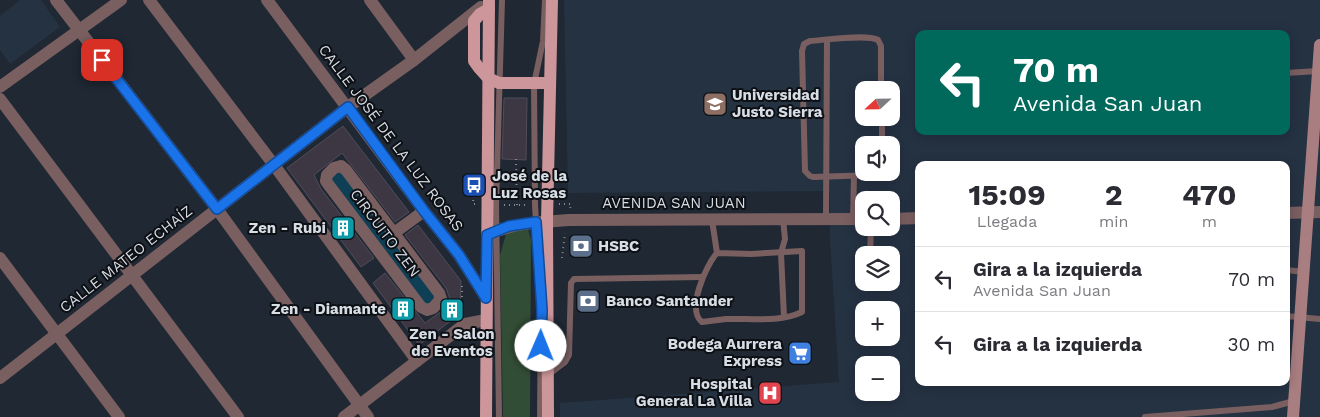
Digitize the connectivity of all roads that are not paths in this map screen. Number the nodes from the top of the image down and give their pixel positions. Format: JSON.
{"nodes":[{"id":1,"x":56,"y":0,"type":"edge"},
{"id":2,"x":120,"y":0,"type":"edge"},
{"id":3,"x":149,"y":0,"type":"edge"},
{"id":4,"x":267,"y":0,"type":"edge"},
{"id":5,"x":370,"y":0,"type":"edge"},
{"id":6,"x":502,"y":0,"type":"edge"},
{"id":7,"x":545,"y":0,"type":"edge"},
{"id":8,"x":552,"y":0,"type":"edge"},
{"id":9,"x":484,"y":4,"type":"edge"},
{"id":10,"x":79,"y":31,"type":"junction"},
{"id":11,"x":827,"y":40,"type":"junction"},
{"id":12,"x":1320,"y":45,"type":"edge"},
{"id":13,"x":414,"y":60,"type":"junction"},
{"id":14,"x":1318,"y":71,"type":"junction"},
{"id":15,"x":1290,"y":74,"type":"edge"},
{"id":16,"x":494,"y":81,"type":"junction"},
{"id":17,"x":881,"y":81,"type":"edge"},
{"id":18,"x":549,"y":83,"type":"junction"},
{"id":19,"x":534,"y":84,"type":"junction"},
{"id":20,"x":0,"y":87,"type":"edge"},
{"id":21,"x":0,"y":98,"type":"edge"},
{"id":22,"x":1318,"y":106,"type":"edge"},
{"id":23,"x":348,"y":107,"type":"junction"},
{"id":24,"x":274,"y":165,"type":"junction"},
{"id":25,"x":827,"y":176,"type":"junction"},
{"id":26,"x":854,"y":176,"type":"joint"},
{"id":27,"x":855,"y":191,"type":"edge"},
{"id":28,"x":217,"y":209,"type":"junction"},
{"id":29,"x":424,"y":211,"type":"junction"},
{"id":30,"x":1314,"y":212,"type":"edge"},
{"id":31,"x":1290,"y":213,"type":"edge"},
{"id":32,"x":900,"y":218,"type":"edge"},
{"id":33,"x":915,"y":218,"type":"edge"},
{"id":34,"x":783,"y":219,"type":"junction"},
{"id":35,"x":826,"y":219,"type":"junction"},
{"id":36,"x":855,"y":219,"type":"edge"},
{"id":37,"x":712,"y":220,"type":"junction"},
{"id":38,"x":542,"y":222,"type":"junction"},
{"id":39,"x":492,"y":232,"type":"junction"},
{"id":40,"x":394,"y":233,"type":"junction"},
{"id":41,"x":717,"y":253,"type":"junction"},
{"id":42,"x":781,"y":253,"type":"junction"},
{"id":43,"x":0,"y":258,"type":"edge"},
{"id":44,"x":1290,"y":270,"type":"edge"},
{"id":45,"x":1304,"y":272,"type":"junction"},
{"id":46,"x":132,"y":275,"type":"junction"},
{"id":47,"x":702,"y":278,"type":"junction"},
{"id":48,"x":486,"y":298,"type":"junction"},
{"id":49,"x":784,"y":317,"type":"junction"},
{"id":50,"x":1290,"y":317,"type":"edge"},
{"id":51,"x":1300,"y":318,"type":"junction"},
{"id":52,"x":1320,"y":319,"type":"edge"},
{"id":53,"x":486,"y":320,"type":"junction"},
{"id":54,"x":56,"y":334,"type":"junction"},
{"id":55,"x":417,"y":361,"type":"junction"},
{"id":56,"x":548,"y":374,"type":"junction"},
{"id":57,"x":0,"y":378,"type":"edge"},
{"id":58,"x":1294,"y":401,"type":"junction"},
{"id":59,"x":359,"y":405,"type":"junction"},
{"id":60,"x":119,"y":417,"type":"edge"},
{"id":61,"x":238,"y":417,"type":"edge"},
{"id":62,"x":344,"y":417,"type":"edge"},
{"id":63,"x":368,"y":417,"type":"edge"},
{"id":64,"x":486,"y":417,"type":"edge"},
{"id":65,"x":499,"y":417,"type":"edge"},
{"id":66,"x":540,"y":417,"type":"edge"},
{"id":67,"x":548,"y":417,"type":"edge"},
{"id":68,"x":1145,"y":417,"type":"edge"},
{"id":69,"x":1293,"y":417,"type":"edge"}],
"edges":[{"from":1,"to":10,"type":"street"},
{"from":2,"to":10,"type":"street"},
{"from":3,"to":24,"type":"street"},
{"from":4,"to":23,"type":"street","name":"CALLE JOSÉ DE LA LUZ ROSAS"},
{"from":5,"to":13,"type":"street"},
{"from":6,"to":16,"type":"lane"},
{"from":7,"to":19,"type":"lane"},
{"from":8,"to":18,"type":"main road"},
{"from":9,"to":13,"type":"street","name":"CALLE MATEO ECHAÍZ"},
{"from":9,"to":16,"type":"main road"},
{"from":10,"to":20,"type":"street"},
{"from":10,"to":28,"type":"street"},
{"from":11,"to":17,"type":"lane"},
{"from":11,"to":25,"type":"lane"},
{"from":11,"to":25,"type":"lane"},
{"from":12,"to":14,"type":"street"},
{"from":13,"to":23,"type":"street","name":"CALLE MATEO ECHAÍZ"},
{"from":14,"to":15,"type":"lane"},
{"from":14,"to":22,"type":"street"},
{"from":16,"to":19,"type":"main road"},
{"from":16,"to":39,"type":"main road"},
{"from":18,"to":19,"type":"main road"},
{"from":18,"to":38,"type":"main road"},
{"from":19,"to":38,"type":"lane"},
{"from":21,"to":46,"type":"street"},
{"from":22,"to":30,"type":"street"},
{"from":23,"to":24,"type":"street","name":"CALLE MATEO ECHAÍZ"},
{"from":23,"to":29,"type":"street","name":"CALLE JOSÉ DE LA LUZ ROSAS"},
{"from":24,"to":28,"type":"street","name":"CALLE MATEO ECHAÍZ"},
{"from":24,"to":55,"type":"street"},
{"from":25,"to":26,"type":"lane"},
{"from":25,"to":35,"type":"lane"},
{"from":26,"to":27,"type":"lane"},
{"from":28,"to":46,"type":"street","name":"CALLE MATEO ECHAÍZ"},
{"from":28,"to":59,"type":"street"},
{"from":29,"to":40,"type":"street","name":"CIRCUITO ZEN"},
{"from":29,"to":48,"type":"street","name":"CALLE JOSÉ DE LA LUZ ROSAS"},
{"from":30,"to":31,"type":"street"},
{"from":30,"to":45,"type":"street"},
{"from":32,"to":33,"type":"street"},
{"from":34,"to":35,"type":"street","name":"AVENIDA SAN JUAN"},
{"from":34,"to":37,"type":"street","name":"AVENIDA SAN JUAN"},
{"from":34,"to":42,"type":"lane"},
{"from":35,"to":36,"type":"street","name":"AVENIDA SAN JUAN"},
{"from":37,"to":38,"type":"street","name":"AVENIDA SAN JUAN"},
{"from":37,"to":41,"type":"lane"},
{"from":38,"to":39,"type":"street","name":"AVENIDA SAN JUAN"},
{"from":38,"to":56,"type":"main road"},
{"from":38,"to":66,"type":"lane"},
{"from":39,"to":48,"type":"main road"},
{"from":39,"to":65,"type":"lane"},
{"from":40,"to":40,"type":"street","name":"CIRCUITO ZEN"},
{"from":41,"to":42,"type":"lane"},
{"from":41,"to":47,"type":"lane"},
{"from":42,"to":49,"type":"lane"},
{"from":42,"to":49,"type":"lane"},
{"from":43,"to":54,"type":"street"},
{"from":44,"to":45,"type":"lane"},
{"from":45,"to":51,"type":"street"},
{"from":46,"to":54,"type":"street","name":"CALLE MATEO ECHAÍZ"},
{"from":46,"to":61,"type":"street"},
{"from":47,"to":49,"type":"lane"},
{"from":47,"to":56,"type":"lane"},
{"from":48,"to":53,"type":"main road"},
{"from":50,"to":51,"type":"lane"},
{"from":51,"to":52,"type":"lane"},
{"from":51,"to":58,"type":"street"},
{"from":53,"to":55,"type":"street"},
{"from":53,"to":64,"type":"main road"},
{"from":54,"to":57,"type":"street","name":"CALLE MATEO ECHAÍZ"},
{"from":54,"to":60,"type":"street"},
{"from":55,"to":59,"type":"street"},
{"from":56,"to":67,"type":"main road"},
{"from":58,"to":68,"type":"lane"},
{"from":58,"to":69,"type":"street"},
{"from":59,"to":62,"type":"street"},
{"from":59,"to":63,"type":"street"}]}
